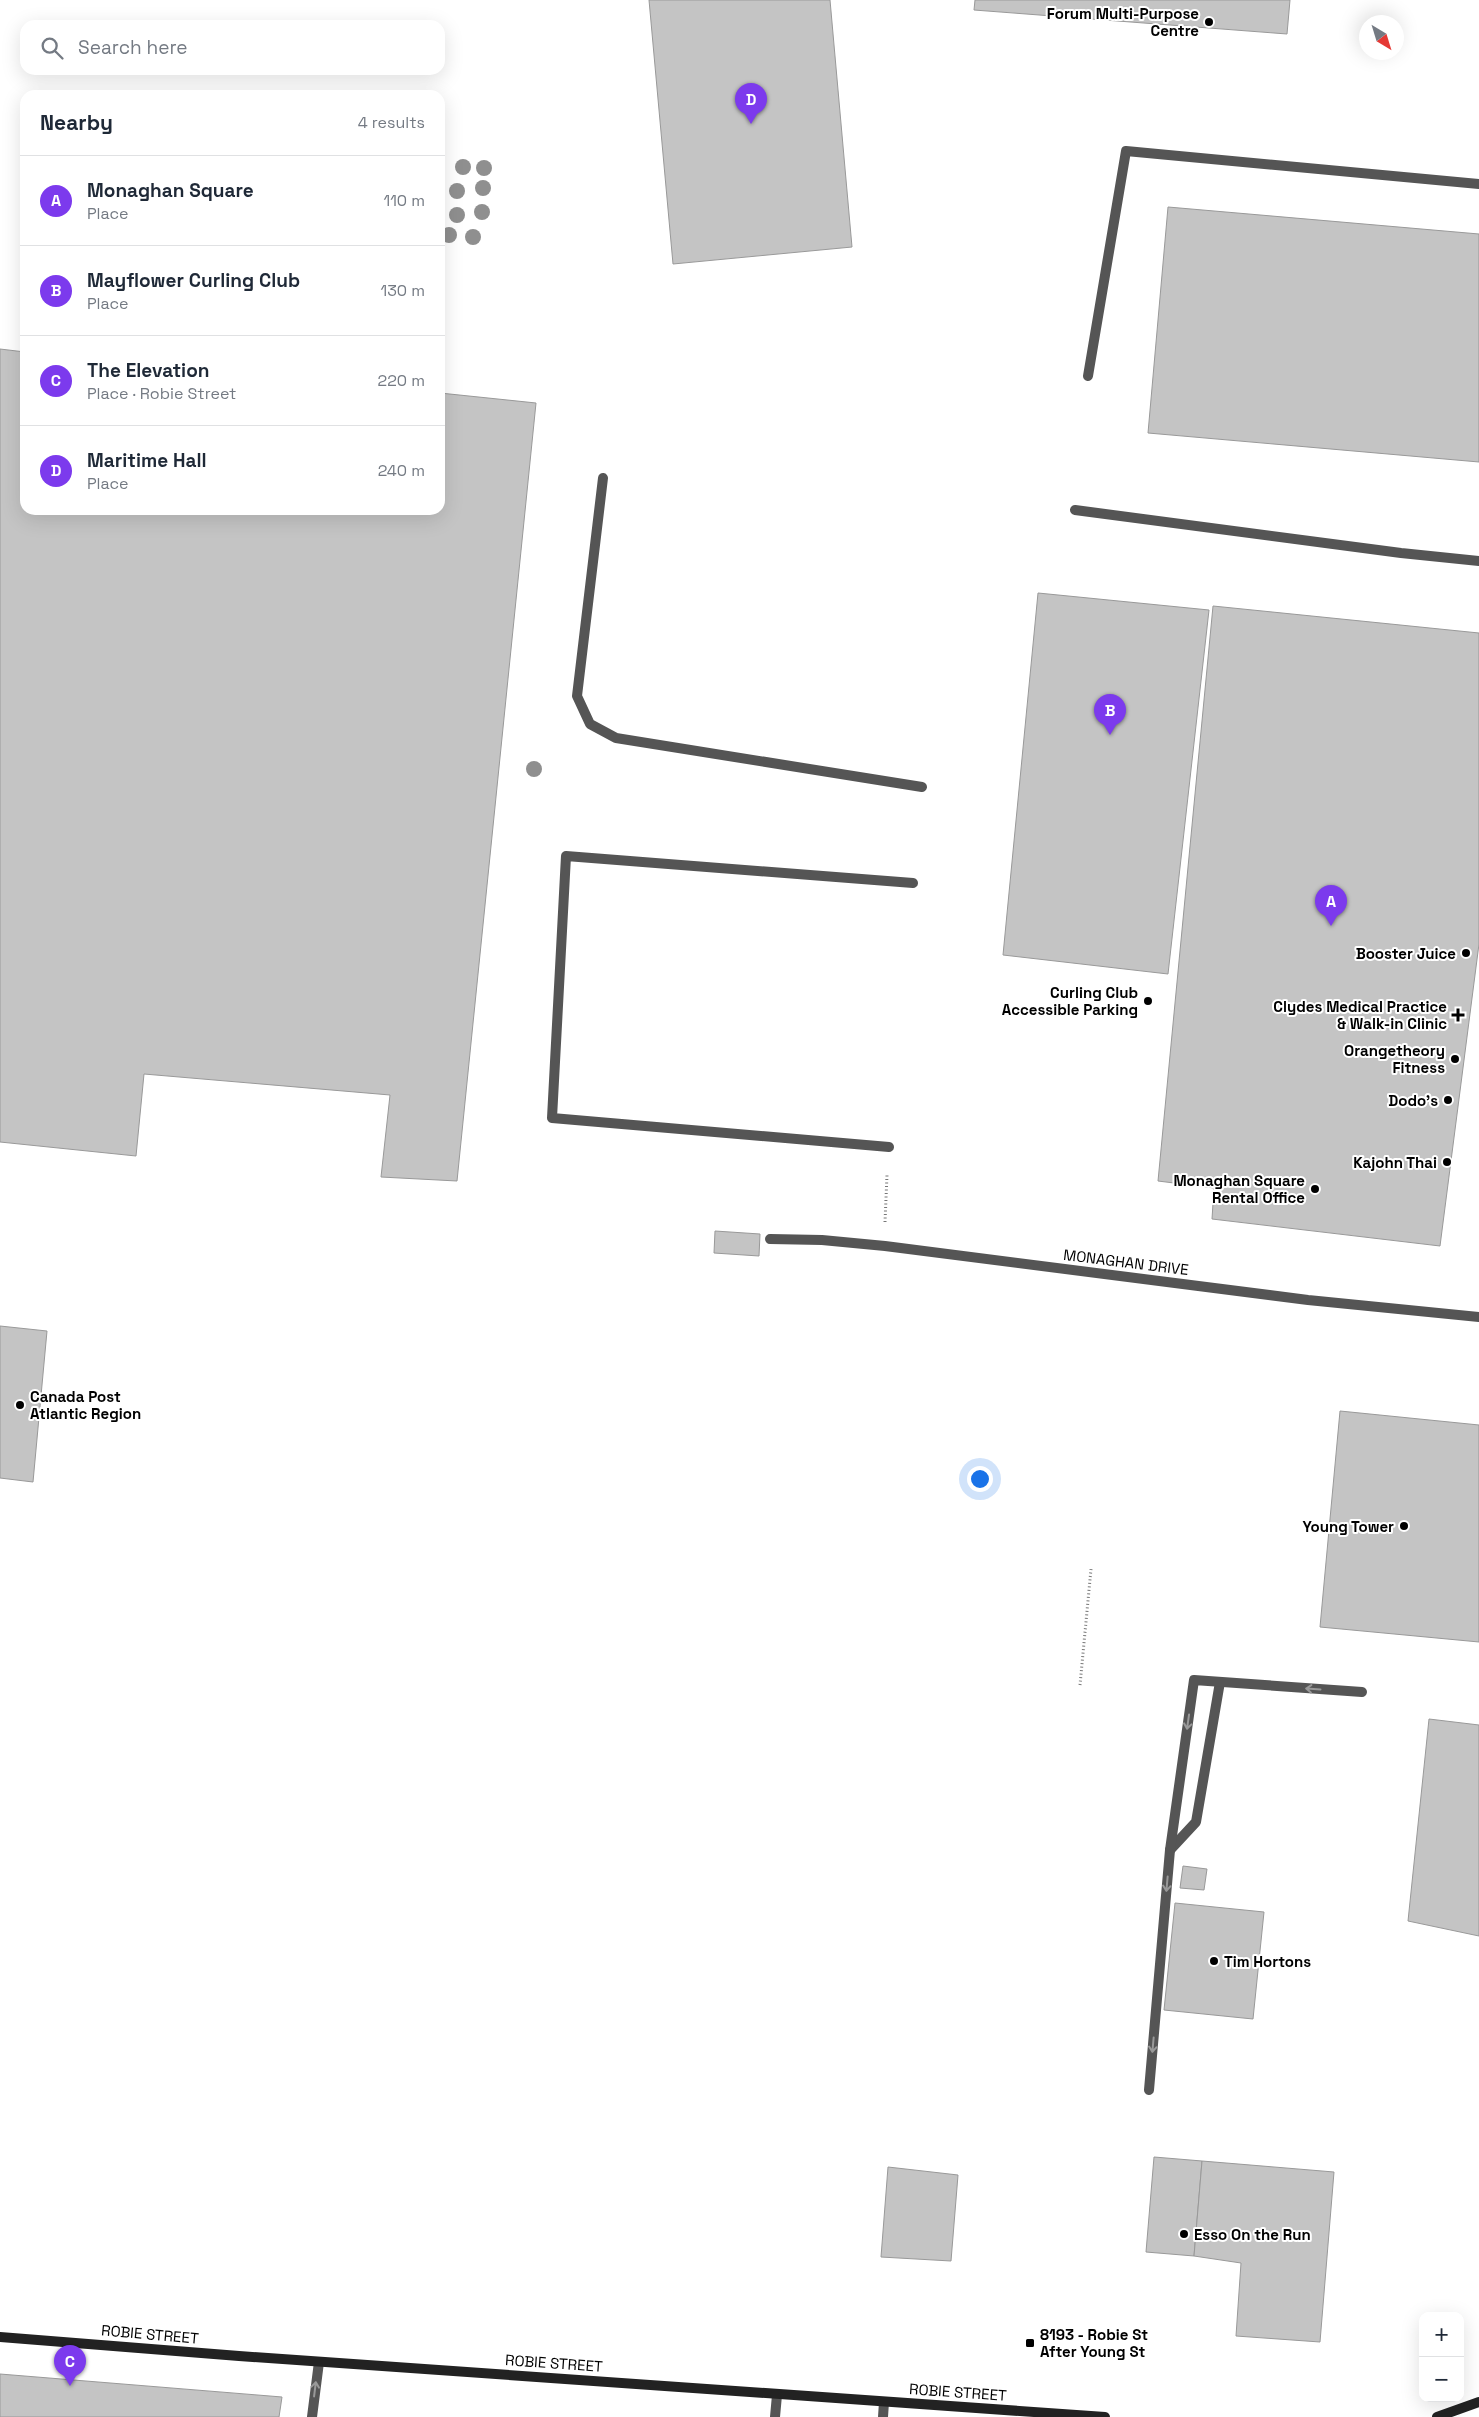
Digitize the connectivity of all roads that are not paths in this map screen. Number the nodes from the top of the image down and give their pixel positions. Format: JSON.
{"nodes":[{"id":1,"x":1479,"y":184,"type":"edge"},
{"id":2,"x":1088,"y":376,"type":"dead end"},
{"id":3,"x":603,"y":478,"type":"dead end"},
{"id":4,"x":1075,"y":510,"type":"dead end"},
{"id":5,"x":1479,"y":561,"type":"edge"},
{"id":6,"x":922,"y":787,"type":"dead end"},
{"id":7,"x":913,"y":883,"type":"dead end"},
{"id":8,"x":889,"y":1147,"type":"dead end"},
{"id":9,"x":770,"y":1239,"type":"dead end"},
{"id":10,"x":1479,"y":1316,"type":"edge"},
{"id":11,"x":1220,"y":1682,"type":"junction"},
{"id":12,"x":1362,"y":1692,"type":"dead end"},
{"id":13,"x":1170,"y":1850,"type":"junction"},
{"id":14,"x":1149,"y":2090,"type":"dead end"},
{"id":15,"x":0,"y":2337,"type":"edge"},
{"id":16,"x":319,"y":2362,"type":"junction"},
{"id":17,"x":777,"y":2394,"type":"junction"},
{"id":18,"x":884,"y":2402,"type":"junction"},
{"id":19,"x":1479,"y":2402,"type":"edge"},
{"id":20,"x":312,"y":2417,"type":"edge"},
{"id":21,"x":775,"y":2417,"type":"edge"},
{"id":22,"x":883,"y":2417,"type":"edge"},
{"id":23,"x":1105,"y":2417,"type":"edge"},
{"id":24,"x":1438,"y":2417,"type":"edge"}],
"edges":[{"from":1,"to":2,"type":"street"},
{"from":3,"to":6,"type":"street"},
{"from":4,"to":5,"type":"street"},
{"from":7,"to":8,"type":"street"},
{"from":9,"to":10,"type":"street","name":"MONAGHAN DRIVE"},
{"from":12,"to":11,"type":"street","one_way":true},
{"from":11,"to":13,"type":"street"},
{"from":11,"to":13,"type":"street","one_way":true},
{"from":13,"to":14,"type":"street","one_way":true},
{"from":15,"to":16,"type":"main road","name":"ROBIE STREET"},
{"from":16,"to":17,"type":"main road","name":"ROBIE STREET"},
{"from":20,"to":16,"type":"street","one_way":true},
{"from":17,"to":18,"type":"main road","name":"ROBIE STREET"},
{"from":17,"to":21,"type":"street"},
{"from":18,"to":22,"type":"street"},
{"from":18,"to":23,"type":"main road","name":"ROBIE STREET"},
{"from":19,"to":24,"type":"main road"}]}
